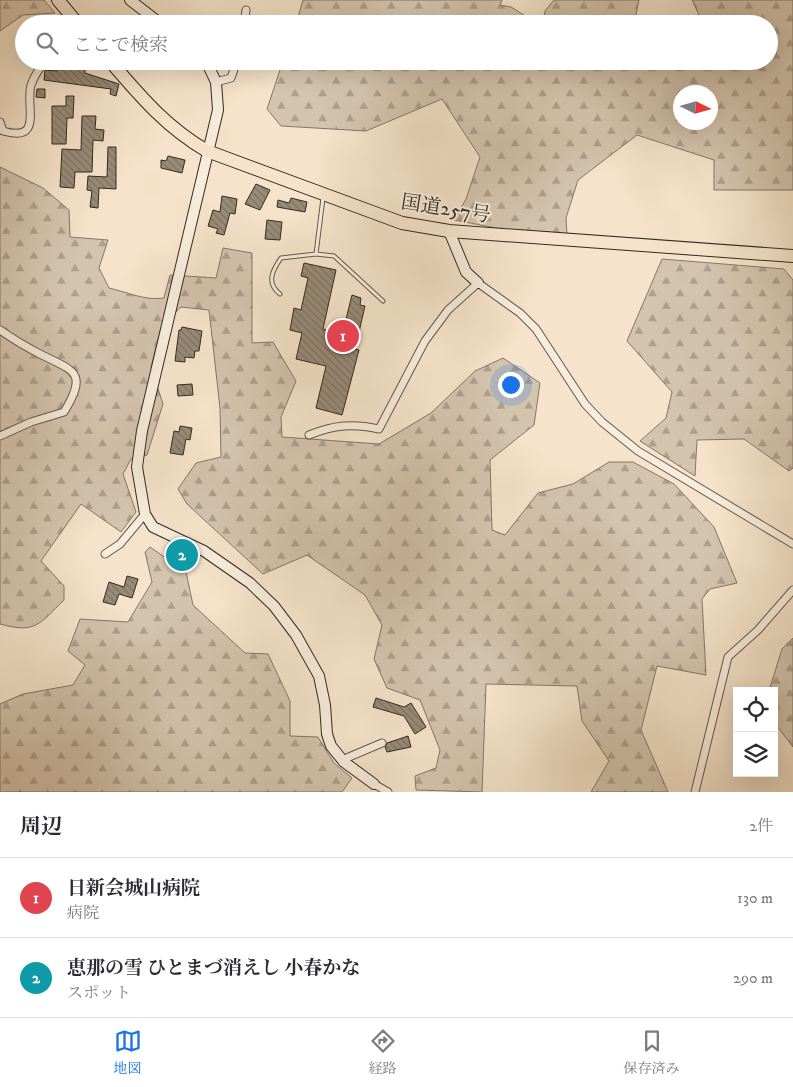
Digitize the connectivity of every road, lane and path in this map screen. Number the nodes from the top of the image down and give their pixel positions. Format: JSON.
{"nodes":[{"id":1,"x":58,"y":0,"type":"edge"},
{"id":2,"x":130,"y":0,"type":"edge"},
{"id":3,"x":246,"y":10,"type":"dead end"},
{"id":4,"x":70,"y":15,"type":"edge"},
{"id":5,"x":149,"y":15,"type":"edge"},
{"id":6,"x":245,"y":15,"type":"edge"},
{"id":7,"x":40,"y":70,"type":"edge"},
{"id":8,"x":115,"y":70,"type":"edge"},
{"id":9,"x":210,"y":70,"type":"edge"},
{"id":10,"x":233,"y":70,"type":"edge"},
{"id":11,"x":216,"y":82,"type":"junction"},
{"id":12,"x":0,"y":122,"type":"edge"},
{"id":13,"x":207,"y":151,"type":"junction"},
{"id":14,"x":323,"y":195,"type":"junction"},
{"id":15,"x":449,"y":231,"type":"junction"},
{"id":16,"x":316,"y":254,"type":"junction"},
{"id":17,"x":793,"y":256,"type":"edge"},
{"id":18,"x":478,"y":283,"type":"junction"},
{"id":19,"x":280,"y":294,"type":"dead end"},
{"id":20,"x":383,"y":301,"type":"dead end"},
{"id":21,"x":0,"y":330,"type":"edge"},
{"id":22,"x":308,"y":435,"type":"dead end"},
{"id":23,"x":0,"y":436,"type":"edge"},
{"id":24,"x":145,"y":514,"type":"junction"},
{"id":25,"x":793,"y":544,"type":"edge"},
{"id":26,"x":105,"y":554,"type":"dead end"},
{"id":27,"x":793,"y":590,"type":"edge"},
{"id":28,"x":382,"y":743,"type":"dead end"},
{"id":29,"x":342,"y":760,"type":"junction"},
{"id":30,"x":374,"y":784,"type":"joint"},
{"id":31,"x":388,"y":792,"type":"edge"},
{"id":32,"x":695,"y":792,"type":"edge"}],
"edges":[{"from":1,"to":4,"type":"highway"},
{"from":2,"to":5,"type":"street"},
{"from":3,"to":6,"type":"street"},
{"from":7,"to":12,"type":"street"},
{"from":8,"to":13,"type":"highway","name":"国道257号"},
{"from":9,"to":11,"type":"street"},
{"from":10,"to":11,"type":"street"},
{"from":11,"to":13,"type":"street"},
{"from":13,"to":14,"type":"highway","name":"国道257号"},
{"from":13,"to":24,"type":"street"},
{"from":14,"to":15,"type":"highway","name":"国道257号"},
{"from":14,"to":16,"type":"lane"},
{"from":15,"to":17,"type":"highway","name":"国道257号"},
{"from":15,"to":18,"type":"street"},
{"from":16,"to":19,"type":"lane"},
{"from":16,"to":20,"type":"lane"},
{"from":18,"to":22,"type":"street"},
{"from":18,"to":25,"type":"street"},
{"from":21,"to":23,"type":"street"},
{"from":24,"to":26,"type":"street"},
{"from":24,"to":29,"type":"street"},
{"from":27,"to":32,"type":"street"},
{"from":28,"to":29,"type":"street"},
{"from":29,"to":30,"type":"street"},
{"from":30,"to":31,"type":"street"}]}
